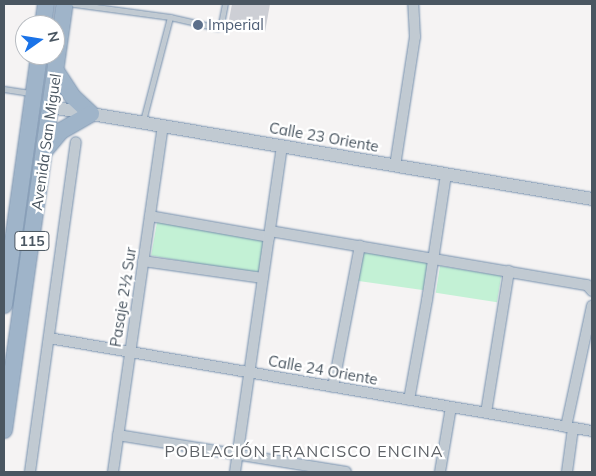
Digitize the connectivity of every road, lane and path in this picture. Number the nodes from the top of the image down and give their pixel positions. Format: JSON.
{"nodes":[{"id":1,"x":66,"y":4,"type":"edge"},
{"id":2,"x":74,"y":4,"type":"edge"},
{"id":3,"x":225,"y":4,"type":"edge"},
{"id":4,"x":414,"y":4,"type":"edge"},
{"id":5,"x":112,"y":6,"type":"edge"},
{"id":6,"x":170,"y":17,"type":"junction"},
{"id":7,"x":37,"y":65,"type":"edge"},
{"id":8,"x":56,"y":71,"type":"junction"},
{"id":9,"x":34,"y":86,"type":"junction"},
{"id":10,"x":4,"y":89,"type":"edge"},
{"id":11,"x":51,"y":107,"type":"junction"},
{"id":12,"x":91,"y":114,"type":"junction"},
{"id":13,"x":143,"y":122,"type":"junction"},
{"id":14,"x":163,"y":126,"type":"junction"},
{"id":15,"x":28,"y":134,"type":"junction"},
{"id":16,"x":76,"y":142,"type":"dead end"},
{"id":17,"x":282,"y":146,"type":"junction"},
{"id":18,"x":45,"y":150,"type":"junction"},
{"id":19,"x":395,"y":166,"type":"junction"},
{"id":20,"x":446,"y":174,"type":"junction"},
{"id":21,"x":592,"y":199,"type":"edge"},
{"id":22,"x":150,"y":216,"type":"junction"},
{"id":23,"x":270,"y":234,"type":"junction"},
{"id":24,"x":8,"y":244,"type":"edge"},
{"id":25,"x":360,"y":246,"type":"junction"},
{"id":26,"x":434,"y":258,"type":"junction"},
{"id":27,"x":143,"y":261,"type":"junction"},
{"id":28,"x":509,"y":271,"type":"junction"},
{"id":29,"x":263,"y":278,"type":"junction"},
{"id":30,"x":592,"y":290,"type":"edge"},
{"id":31,"x":4,"y":305,"type":"edge"},
{"id":32,"x":592,"y":306,"type":"edge"},
{"id":33,"x":590,"y":327,"type":"edge"},
{"id":34,"x":49,"y":338,"type":"junction"},
{"id":35,"x":129,"y":352,"type":"junction"},
{"id":36,"x":250,"y":373,"type":"junction"},
{"id":37,"x":333,"y":387,"type":"junction"},
{"id":38,"x":409,"y":400,"type":"junction"},
{"id":39,"x":451,"y":407,"type":"junction"},
{"id":40,"x":486,"y":413,"type":"junction"},
{"id":41,"x":570,"y":427,"type":"junction"},
{"id":42,"x":4,"y":430,"type":"edge"},
{"id":43,"x":592,"y":431,"type":"edge"},
{"id":44,"x":118,"y":435,"type":"junction"},
{"id":45,"x":238,"y":454,"type":"junction"},
{"id":46,"x":326,"y":471,"type":"edge"},
{"id":47,"x":30,"y":472,"type":"edge"},
{"id":48,"x":113,"y":472,"type":"edge"},
{"id":49,"x":235,"y":472,"type":"edge"},
{"id":50,"x":346,"y":472,"type":"edge"},
{"id":51,"x":440,"y":472,"type":"edge"},
{"id":52,"x":567,"y":472,"type":"edge"}],
"edges":[{"from":1,"to":8,"type":"highway","name":"Avenida San Miguel","number":"115"},
{"from":2,"to":5,"type":"lane"},
{"from":3,"to":6,"type":"lane"},
{"from":4,"to":19,"type":"street"},
{"from":5,"to":6,"type":"lane"},
{"from":6,"to":13,"type":"lane"},
{"from":7,"to":9,"type":"highway","name":"Avenida San Miguel","number":"115"},
{"from":8,"to":11,"type":"highway","name":"Avenida San Miguel","number":"115"},
{"from":8,"to":12,"type":"highway"},
{"from":9,"to":10,"type":"lane"},
{"from":9,"to":11,"type":"highway"},
{"from":9,"to":15,"type":"highway","name":"Avenida San Miguel","number":"115"},
{"from":11,"to":12,"type":"street","name":"Calle 23 Oriente"},
{"from":11,"to":15,"type":"highway"},
{"from":11,"to":18,"type":"highway","name":"Avenida San Miguel","number":"115"},
{"from":12,"to":13,"type":"street","name":"Calle 23 Oriente"},
{"from":12,"to":18,"type":"highway"},
{"from":13,"to":14,"type":"street","name":"Calle 23 Oriente"},
{"from":14,"to":17,"type":"street","name":"Calle 23 Oriente"},
{"from":14,"to":22,"type":"street","name":"Pasaje 2½ Sur"},
{"from":15,"to":24,"type":"highway","name":"Avenida San Miguel","number":"115"},
{"from":16,"to":34,"type":"street","name":"Avenida San Miguel"},
{"from":17,"to":19,"type":"street","name":"Calle 23 Oriente"},
{"from":17,"to":23,"type":"street"},
{"from":18,"to":42,"type":"highway","name":"Avenida San Miguel","number":"115"},
{"from":19,"to":20,"type":"street","name":"Calle 23 Oriente"},
{"from":20,"to":21,"type":"street","name":"Calle 23 Oriente"},
{"from":20,"to":26,"type":"street"},
{"from":22,"to":23,"type":"street"},
{"from":22,"to":27,"type":"street","name":"Pasaje 2½ Sur"},
{"from":23,"to":25,"type":"street"},
{"from":23,"to":29,"type":"street"},
{"from":24,"to":31,"type":"highway","name":"Avenida San Miguel","number":"115"},
{"from":25,"to":26,"type":"street"},
{"from":25,"to":37,"type":"street"},
{"from":26,"to":28,"type":"street"},
{"from":26,"to":38,"type":"street"},
{"from":27,"to":29,"type":"street"},
{"from":27,"to":35,"type":"street","name":"Pasaje 2½ Sur"},
{"from":28,"to":30,"type":"street"},
{"from":28,"to":40,"type":"street"},
{"from":29,"to":36,"type":"street"},
{"from":32,"to":33,"type":"street"},
{"from":33,"to":41,"type":"street"},
{"from":34,"to":35,"type":"street","name":"Calle 24 Oriente"},
{"from":34,"to":47,"type":"street","name":"Avenida San Miguel"},
{"from":35,"to":36,"type":"street","name":"Calle 24 Oriente"},
{"from":35,"to":44,"type":"street","name":"Pasaje 2½ Sur"},
{"from":36,"to":37,"type":"street","name":"Calle 24 Oriente"},
{"from":36,"to":45,"type":"street"},
{"from":37,"to":38,"type":"street","name":"Calle 24 Oriente"},
{"from":38,"to":39,"type":"street","name":"Calle 24 Oriente"},
{"from":39,"to":40,"type":"street","name":"Calle 24 Oriente"},
{"from":39,"to":51,"type":"street"},
{"from":40,"to":41,"type":"street","name":"Calle 24 Oriente"},
{"from":41,"to":43,"type":"street","name":"Calle 24 Oriente"},
{"from":41,"to":52,"type":"street"},
{"from":44,"to":45,"type":"street"},
{"from":44,"to":48,"type":"street","name":"Pasaje 2½ Sur"},
{"from":45,"to":46,"type":"street"},
{"from":45,"to":49,"type":"street"},
{"from":46,"to":50,"type":"street"}]}
